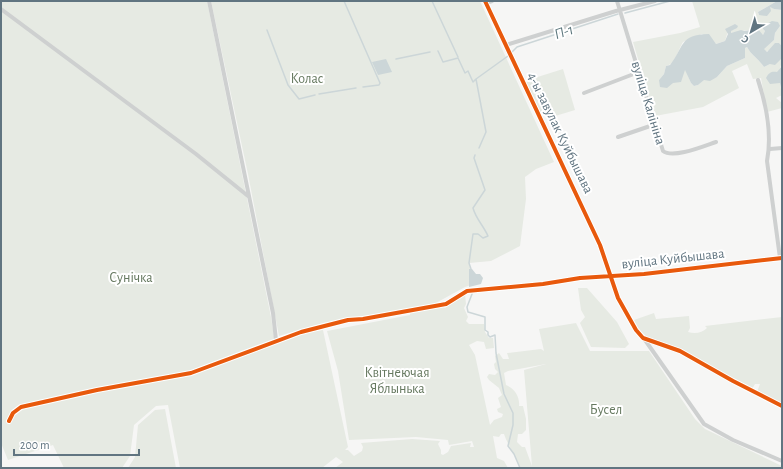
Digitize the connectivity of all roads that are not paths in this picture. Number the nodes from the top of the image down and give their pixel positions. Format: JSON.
{"nodes":[{"id":1,"x":209,"y":1,"type":"edge"},
{"id":2,"x":492,"y":1,"type":"edge"},
{"id":3,"x":617,"y":1,"type":"edge"},
{"id":4,"x":655,"y":1,"type":"edge"},
{"id":5,"x":486,"y":2,"type":"edge"},
{"id":6,"x":1,"y":9,"type":"edge"},
{"id":7,"x":620,"y":10,"type":"junction"},
{"id":8,"x":506,"y":45,"type":"junction"},
{"id":9,"x":639,"y":72,"type":"junction"},
{"id":10,"x":758,"y":80,"type":"dead end"},
{"id":11,"x":584,"y":94,"type":"dead end"},
{"id":12,"x":656,"y":124,"type":"junction"},
{"id":13,"x":618,"y":137,"type":"dead end"},
{"id":14,"x":716,"y":142,"type":"dead end"},
{"id":15,"x":782,"y":148,"type":"edge"},
{"id":16,"x":770,"y":149,"type":"junction"},
{"id":17,"x":248,"y":196,"type":"junction"},
{"id":18,"x":781,"y":258,"type":"edge"},
{"id":19,"x":611,"y":276,"type":"junction"},
{"id":20,"x":643,"y":338,"type":"junction"},
{"id":21,"x":276,"y":340,"type":"junction"},
{"id":22,"x":782,"y":406,"type":"edge"},
{"id":23,"x":9,"y":421,"type":"dead end"},
{"id":24,"x":782,"y":461,"type":"edge"}],
"edges":[{"from":1,"to":17,"type":"street"},
{"from":2,"to":5,"type":"street"},
{"from":3,"to":7,"type":"street","name":"вуліца Калініна"},
{"from":4,"to":7,"type":"street"},
{"from":5,"to":8,"type":"street","name":"4-ы завулак Куйбышава"},
{"from":6,"to":17,"type":"street"},
{"from":7,"to":8,"type":"street"},
{"from":7,"to":9,"type":"street","name":"вуліца Калініна"},
{"from":8,"to":19,"type":"street","name":"4-ы завулак Куйбышава"},
{"from":9,"to":11,"type":"street"},
{"from":9,"to":12,"type":"street","name":"вуліца Калініна"},
{"from":10,"to":16,"type":"street"},
{"from":12,"to":13,"type":"street"},
{"from":12,"to":14,"type":"street","name":"вуліца Калініна"},
{"from":15,"to":16,"type":"street"},
{"from":16,"to":18,"type":"street"},
{"from":17,"to":21,"type":"street"},
{"from":18,"to":19,"type":"street","name":"вуліца Куйбышава"},
{"from":19,"to":20,"type":"street","name":"4-ы завулак Куйбышава"},
{"from":19,"to":21,"type":"street","name":"вуліца Куйбышава"},
{"from":20,"to":22,"type":"street"},
{"from":20,"to":24,"type":"street","name":"4-ы завулак Куйбышава"},
{"from":21,"to":23,"type":"street"}]}
